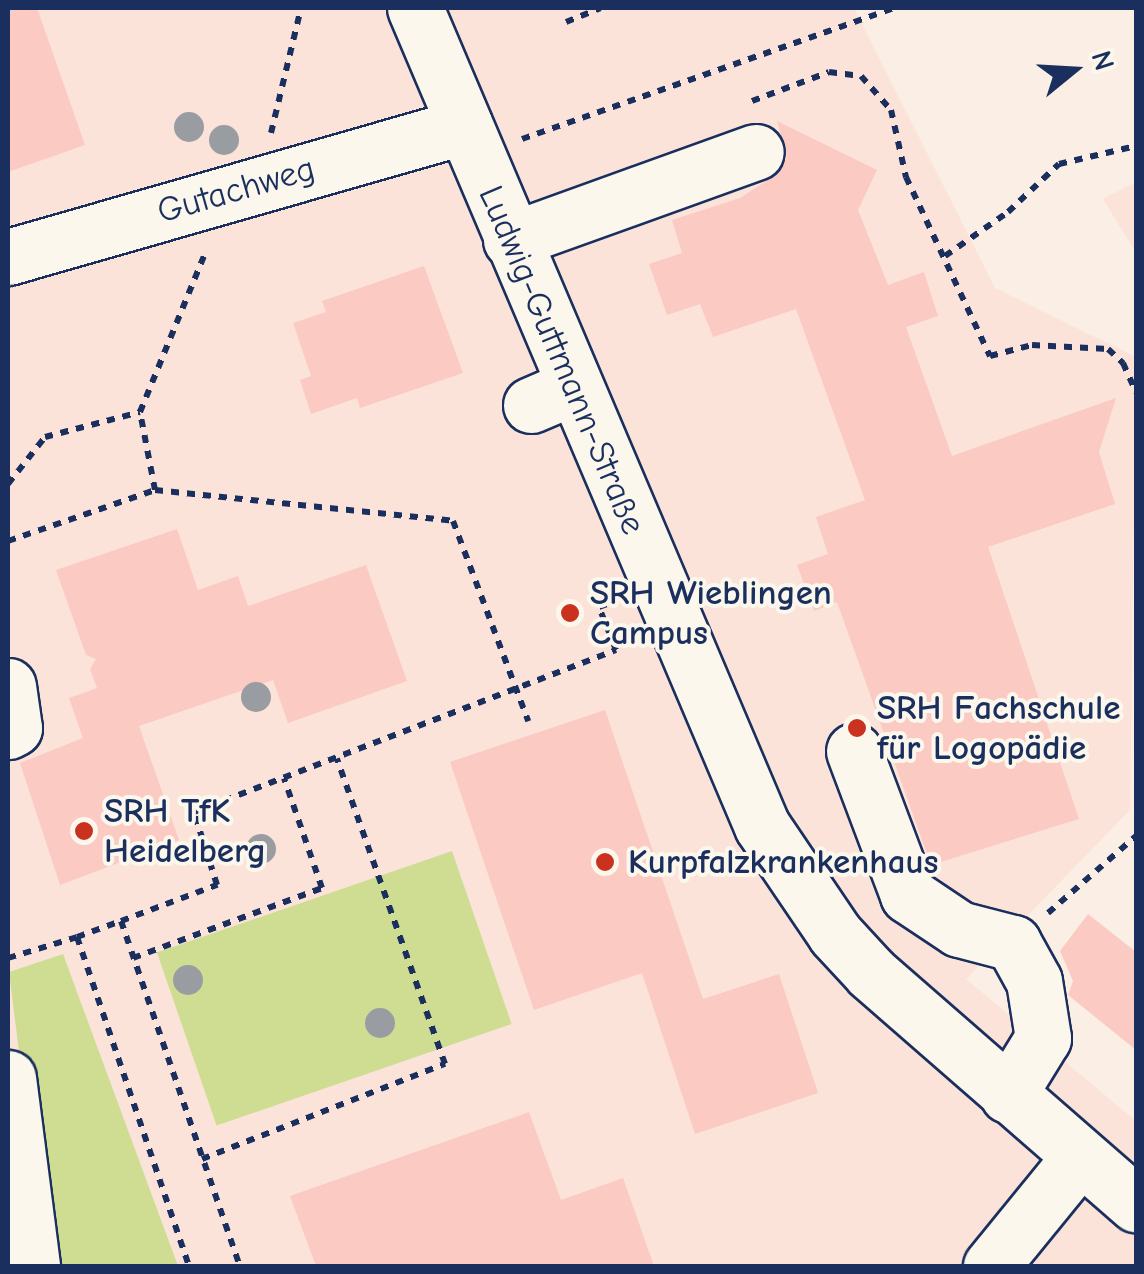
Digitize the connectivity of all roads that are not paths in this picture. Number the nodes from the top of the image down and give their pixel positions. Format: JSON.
{"nodes":[{"id":1,"x":415,"y":8,"type":"edge"},
{"id":2,"x":747,"y":129,"type":"road end"},
{"id":3,"x":471,"y":140,"type":"junction"},
{"id":4,"x":511,"y":240,"type":"junction"},
{"id":5,"x":8,"y":258,"type":"edge"},
{"id":6,"x":8,"y":686,"type":"edge"},
{"id":7,"x":8,"y":730,"type":"edge"},
{"id":8,"x":854,"y":751,"type":"dead end"},
{"id":9,"x":8,"y":1078,"type":"edge"},
{"id":10,"x":1008,"y":1094,"type":"junction"},
{"id":11,"x":1078,"y":1158,"type":"junction"},
{"id":12,"x":1136,"y":1204,"type":"edge"},
{"id":13,"x":32,"y":1266,"type":"edge"},
{"id":14,"x":990,"y":1266,"type":"edge"}],
"edges":[{"from":1,"to":3,"type":"street","name":"Ludwig-Guttmann-Straße"},
{"from":2,"to":4,"type":"street"},
{"from":3,"to":4,"type":"street","name":"Ludwig-Guttmann-Straße"},
{"from":3,"to":5,"type":"street","name":"Gutachweg"},
{"from":4,"to":10,"type":"street","name":"Ludwig-Guttmann-Straße"},
{"from":6,"to":7,"type":"street"},
{"from":8,"to":10,"type":"street"},
{"from":9,"to":13,"type":"street"},
{"from":10,"to":11,"type":"street","name":"Ludwig-Guttmann-Straße"},
{"from":11,"to":12,"type":"street","name":"Ludwig-Guttmann-Straße"},
{"from":11,"to":14,"type":"street"}]}
